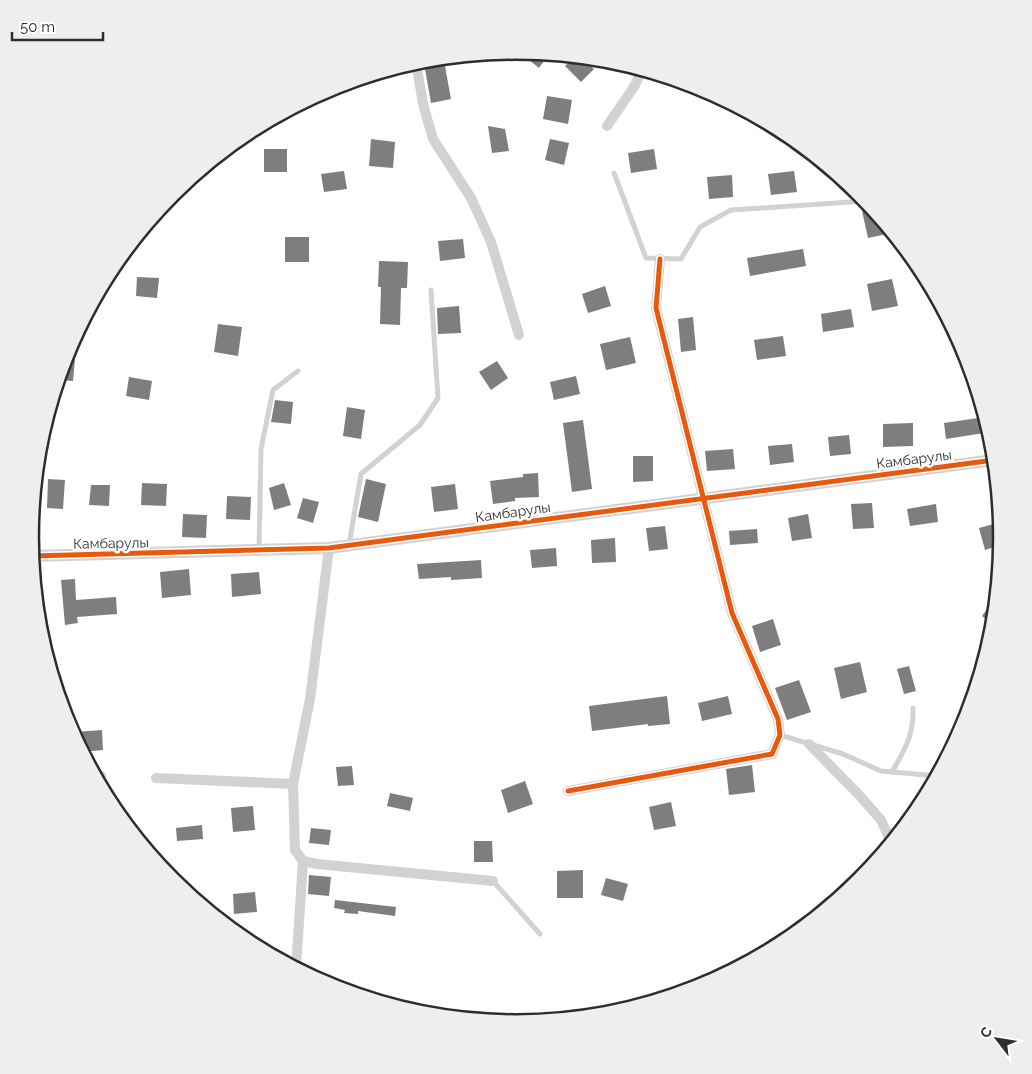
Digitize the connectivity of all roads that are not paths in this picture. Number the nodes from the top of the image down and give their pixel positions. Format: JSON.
{"nodes":[{"id":1,"x":417,"y":70,"type":"edge"},
{"id":2,"x":639,"y":76,"type":"edge"},
{"id":3,"x":607,"y":126,"type":"dead end"},
{"id":4,"x":614,"y":173,"type":"dead end"},
{"id":5,"x":855,"y":202,"type":"edge"},
{"id":6,"x":660,"y":258,"type":"junction"},
{"id":7,"x":431,"y":290,"type":"dead end"},
{"id":8,"x":519,"y":335,"type":"dead end"},
{"id":9,"x":298,"y":371,"type":"dead end"},
{"id":10,"x":987,"y":461,"type":"edge"},
{"id":11,"x":703,"y":498,"type":"junction"},
{"id":12,"x":349,"y":546,"type":"junction"},
{"id":13,"x":329,"y":548,"type":"junction"},
{"id":14,"x":258,"y":550,"type":"junction"},
{"id":15,"x":40,"y":556,"type":"edge"},
{"id":16,"x":913,"y":708,"type":"dead end"},
{"id":17,"x":780,"y":736,"type":"junction"},
{"id":18,"x":809,"y":744,"type":"junction"},
{"id":19,"x":892,"y":772,"type":"junction"},
{"id":20,"x":929,"y":775,"type":"edge"},
{"id":21,"x":156,"y":778,"type":"dead end"},
{"id":22,"x":293,"y":784,"type":"junction"},
{"id":23,"x":568,"y":791,"type":"dead end"},
{"id":24,"x":888,"y":836,"type":"edge"},
{"id":25,"x":303,"y":861,"type":"junction"},
{"id":26,"x":493,"y":882,"type":"joint"},
{"id":27,"x":540,"y":934,"type":"dead end"},
{"id":28,"x":296,"y":960,"type":"edge"}],
"edges":[{"from":1,"to":8,"type":"street"},
{"from":2,"to":3,"type":"street"},
{"from":4,"to":6,"type":"lane"},
{"from":5,"to":6,"type":"lane"},
{"from":6,"to":11,"type":"street"},
{"from":7,"to":12,"type":"lane"},
{"from":9,"to":14,"type":"lane"},
{"from":10,"to":11,"type":"street","name":"Камбарулы"},
{"from":11,"to":12,"type":"street","name":"Камбарулы"},
{"from":11,"to":17,"type":"street"},
{"from":12,"to":13,"type":"street","name":"Камбарулы"},
{"from":13,"to":14,"type":"street","name":"Камбарулы"},
{"from":13,"to":22,"type":"street"},
{"from":14,"to":15,"type":"street","name":"Камбарулы"},
{"from":16,"to":19,"type":"lane"},
{"from":17,"to":18,"type":"lane"},
{"from":17,"to":23,"type":"street"},
{"from":18,"to":19,"type":"lane"},
{"from":18,"to":24,"type":"street"},
{"from":19,"to":20,"type":"lane"},
{"from":21,"to":22,"type":"street"},
{"from":22,"to":25,"type":"street"},
{"from":25,"to":26,"type":"street"},
{"from":25,"to":28,"type":"street"},
{"from":26,"to":27,"type":"lane"}]}
